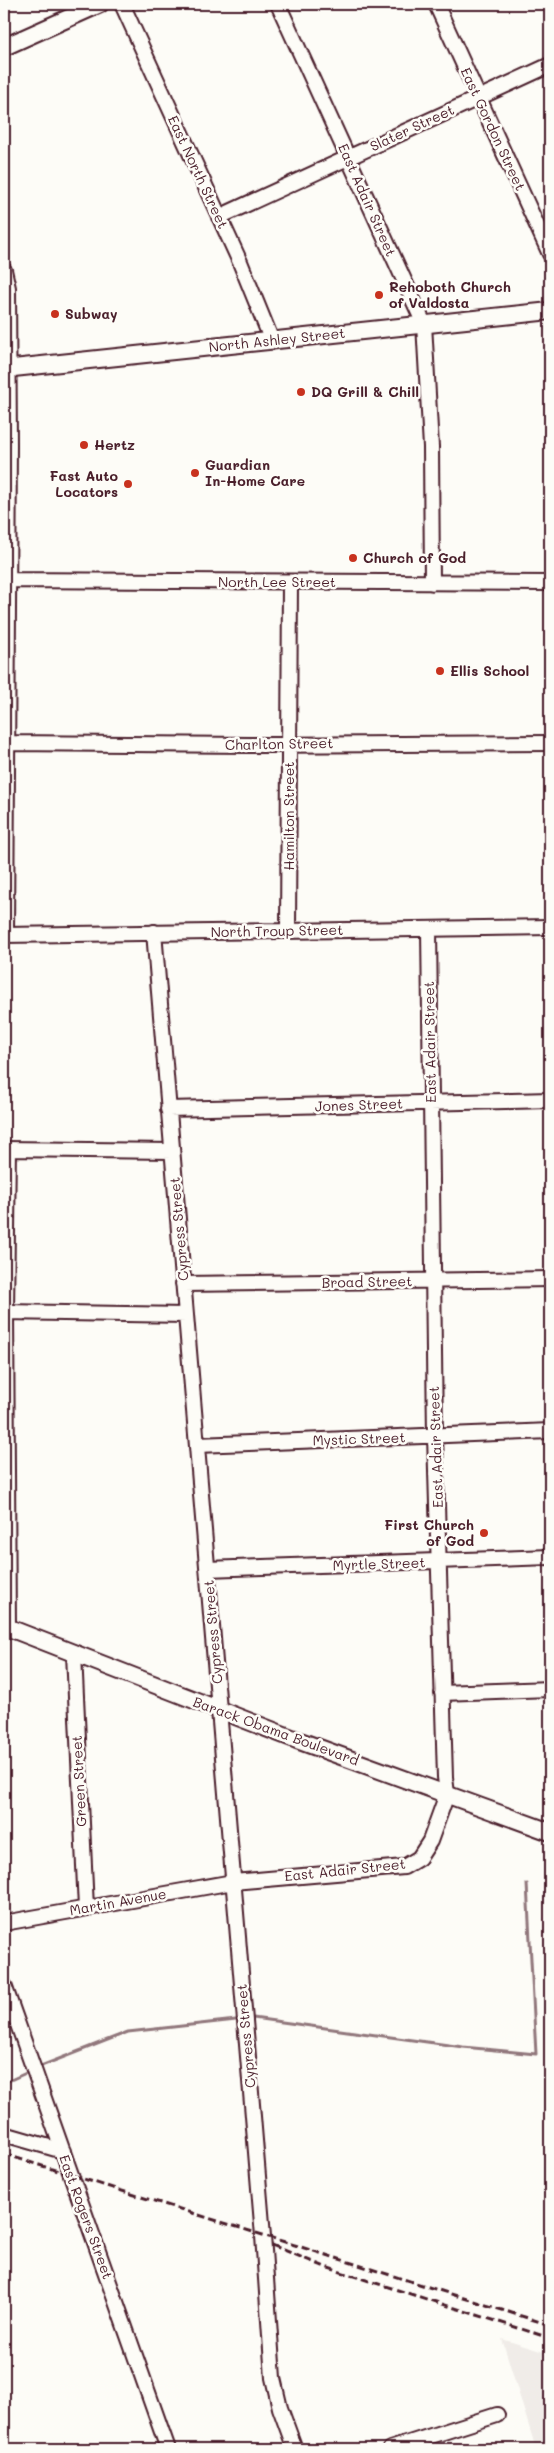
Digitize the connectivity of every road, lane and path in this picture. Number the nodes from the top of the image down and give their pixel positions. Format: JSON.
{"nodes":[{"id":1,"x":100,"y":4,"type":"edge"},
{"id":2,"x":122,"y":4,"type":"edge"},
{"id":3,"x":278,"y":4,"type":"edge"},
{"id":4,"x":436,"y":4,"type":"edge"},
{"id":5,"x":4,"y":47,"type":"edge"},
{"id":6,"x":550,"y":64,"type":"edge"},
{"id":7,"x":479,"y":97,"type":"junction"},
{"id":8,"x":348,"y":158,"type":"junction"},
{"id":9,"x":219,"y":217,"type":"junction"},
{"id":10,"x":550,"y":254,"type":"edge"},
{"id":11,"x":4,"y":270,"type":"edge"},
{"id":12,"x":550,"y":311,"type":"edge"},
{"id":13,"x":424,"y":324,"type":"junction"},
{"id":14,"x":272,"y":341,"type":"junction"},
{"id":15,"x":6,"y":369,"type":"edge"},
{"id":16,"x":6,"y":580,"type":"edge"},
{"id":17,"x":290,"y":582,"type":"junction"},
{"id":18,"x":432,"y":583,"type":"junction"},
{"id":19,"x":550,"y":583,"type":"edge"},
{"id":20,"x":7,"y":743,"type":"junction"},
{"id":21,"x":550,"y":743,"type":"edge"},
{"id":22,"x":289,"y":744,"type":"junction"},
{"id":23,"x":550,"y":927,"type":"edge"},
{"id":24,"x":429,"y":929,"type":"junction"},
{"id":25,"x":288,"y":931,"type":"junction"},
{"id":26,"x":154,"y":932,"type":"junction"},
{"id":27,"x":5,"y":935,"type":"edge"},
{"id":28,"x":550,"y":1100,"type":"edge"},
{"id":29,"x":431,"y":1102,"type":"junction"},
{"id":30,"x":168,"y":1109,"type":"junction"},
{"id":31,"x":6,"y":1149,"type":"edge"},
{"id":32,"x":172,"y":1151,"type":"junction"},
{"id":33,"x":550,"y":1279,"type":"edge"},
{"id":34,"x":432,"y":1281,"type":"junction"},
{"id":35,"x":183,"y":1284,"type":"junction"},
{"id":36,"x":5,"y":1312,"type":"edge"},
{"id":37,"x":186,"y":1315,"type":"junction"},
{"id":38,"x":550,"y":1431,"type":"edge"},
{"id":39,"x":434,"y":1436,"type":"junction"},
{"id":40,"x":197,"y":1445,"type":"junction"},
{"id":41,"x":550,"y":1557,"type":"edge"},
{"id":42,"x":439,"y":1561,"type":"junction"},
{"id":43,"x":208,"y":1570,"type":"junction"},
{"id":44,"x":6,"y":1626,"type":"edge"},
{"id":45,"x":74,"y":1654,"type":"junction"},
{"id":46,"x":550,"y":1689,"type":"edge"},
{"id":47,"x":442,"y":1693,"type":"junction"},
{"id":48,"x":219,"y":1709,"type":"junction"},
{"id":49,"x":448,"y":1794,"type":"junction"},
{"id":50,"x":550,"y":1832,"type":"edge"},
{"id":51,"x":233,"y":1882,"type":"junction"},
{"id":52,"x":86,"y":1908,"type":"junction"},
{"id":53,"x":4,"y":1923,"type":"edge"},
{"id":54,"x":4,"y":1985,"type":"edge"},
{"id":55,"x":4,"y":2134,"type":"edge"},
{"id":56,"x":63,"y":2152,"type":"junction"},
{"id":57,"x":497,"y":2415,"type":"dead end"},
{"id":58,"x":168,"y":2449,"type":"edge"},
{"id":59,"x":295,"y":2449,"type":"edge"},
{"id":60,"x":390,"y":2449,"type":"edge"}],
"edges":[{"from":1,"to":5,"type":"main road"},
{"from":2,"to":9,"type":"street","name":"East North Street"},
{"from":3,"to":8,"type":"street","name":"East Adair Street"},
{"from":4,"to":7,"type":"street","name":"East Gordon Street"},
{"from":6,"to":7,"type":"street","name":"Slater Street"},
{"from":7,"to":8,"type":"street","name":"Slater Street"},
{"from":7,"to":10,"type":"street","name":"East Gordon Street"},
{"from":8,"to":9,"type":"street","name":"Slater Street"},
{"from":8,"to":13,"type":"street","name":"East Adair Street"},
{"from":9,"to":14,"type":"street","name":"East North Street"},
{"from":11,"to":15,"type":"street"},
{"from":12,"to":13,"type":"main road","name":"North Ashley Street"},
{"from":13,"to":14,"type":"main road","name":"North Ashley Street"},
{"from":13,"to":18,"type":"street","name":"East Adair Street"},
{"from":14,"to":15,"type":"main road","name":"North Ashley Street"},
{"from":15,"to":16,"type":"street"},
{"from":16,"to":17,"type":"street","name":"North Lee Street"},
{"from":16,"to":20,"type":"street"},
{"from":17,"to":18,"type":"street","name":"North Lee Street"},
{"from":17,"to":22,"type":"street","name":"Hamilton Street"},
{"from":18,"to":19,"type":"street","name":"North Lee Street"},
{"from":20,"to":22,"type":"street","name":"Charlton Street"},
{"from":20,"to":27,"type":"street"},
{"from":21,"to":22,"type":"street","name":"Charlton Street"},
{"from":22,"to":25,"type":"street","name":"Hamilton Street"},
{"from":23,"to":24,"type":"street","name":"North Troup Street"},
{"from":24,"to":25,"type":"street","name":"North Troup Street"},
{"from":24,"to":29,"type":"street","name":"East Adair Street"},
{"from":25,"to":26,"type":"street","name":"North Troup Street"},
{"from":26,"to":27,"type":"street","name":"North Troup Street"},
{"from":26,"to":30,"type":"street","name":"Cypress Street"},
{"from":28,"to":29,"type":"street","name":"Jones Street"},
{"from":29,"to":30,"type":"street","name":"Jones Street"},
{"from":29,"to":34,"type":"street","name":"East Adair Street"},
{"from":30,"to":32,"type":"street","name":"Cypress Street"},
{"from":31,"to":32,"type":"street"},
{"from":31,"to":36,"type":"street"},
{"from":32,"to":35,"type":"street","name":"Cypress Street"},
{"from":33,"to":34,"type":"street","name":"Broad Street"},
{"from":34,"to":35,"type":"street","name":"Broad Street"},
{"from":34,"to":39,"type":"street","name":"East Adair Street"},
{"from":35,"to":37,"type":"street","name":"Cypress Street"},
{"from":36,"to":37,"type":"street"},
{"from":36,"to":44,"type":"street"},
{"from":37,"to":40,"type":"street","name":"Cypress Street"},
{"from":38,"to":39,"type":"street","name":"Mystic Street"},
{"from":39,"to":40,"type":"street","name":"Mystic Street"},
{"from":39,"to":42,"type":"street","name":"East Adair Street"},
{"from":40,"to":43,"type":"street","name":"Cypress Street"},
{"from":41,"to":42,"type":"street","name":"Myrtle Street"},
{"from":42,"to":43,"type":"street","name":"Myrtle Street"},
{"from":42,"to":47,"type":"street","name":"East Adair Street"},
{"from":43,"to":48,"type":"street","name":"Cypress Street"},
{"from":44,"to":45,"type":"main road","name":"Barack Obama Boulevard"},
{"from":45,"to":48,"type":"main road","name":"Barack Obama Boulevard"},
{"from":45,"to":52,"type":"street","name":"Green Street"},
{"from":46,"to":47,"type":"street"},
{"from":47,"to":49,"type":"street","name":"East Adair Street"},
{"from":48,"to":49,"type":"main road","name":"Barack Obama Boulevard"},
{"from":48,"to":51,"type":"street","name":"Cypress Street"},
{"from":49,"to":50,"type":"main road","name":"Barack Obama Boulevard"},
{"from":49,"to":51,"type":"street","name":"East Adair Street"},
{"from":51,"to":52,"type":"street","name":"Martin Avenue"},
{"from":51,"to":59,"type":"street","name":"Cypress Street"},
{"from":52,"to":53,"type":"street","name":"Martin Avenue"},
{"from":54,"to":56,"type":"street","name":"East Rogers Street"},
{"from":55,"to":56,"type":"street"},
{"from":56,"to":58,"type":"street","name":"East Rogers Street"},
{"from":57,"to":60,"type":"street"}]}
